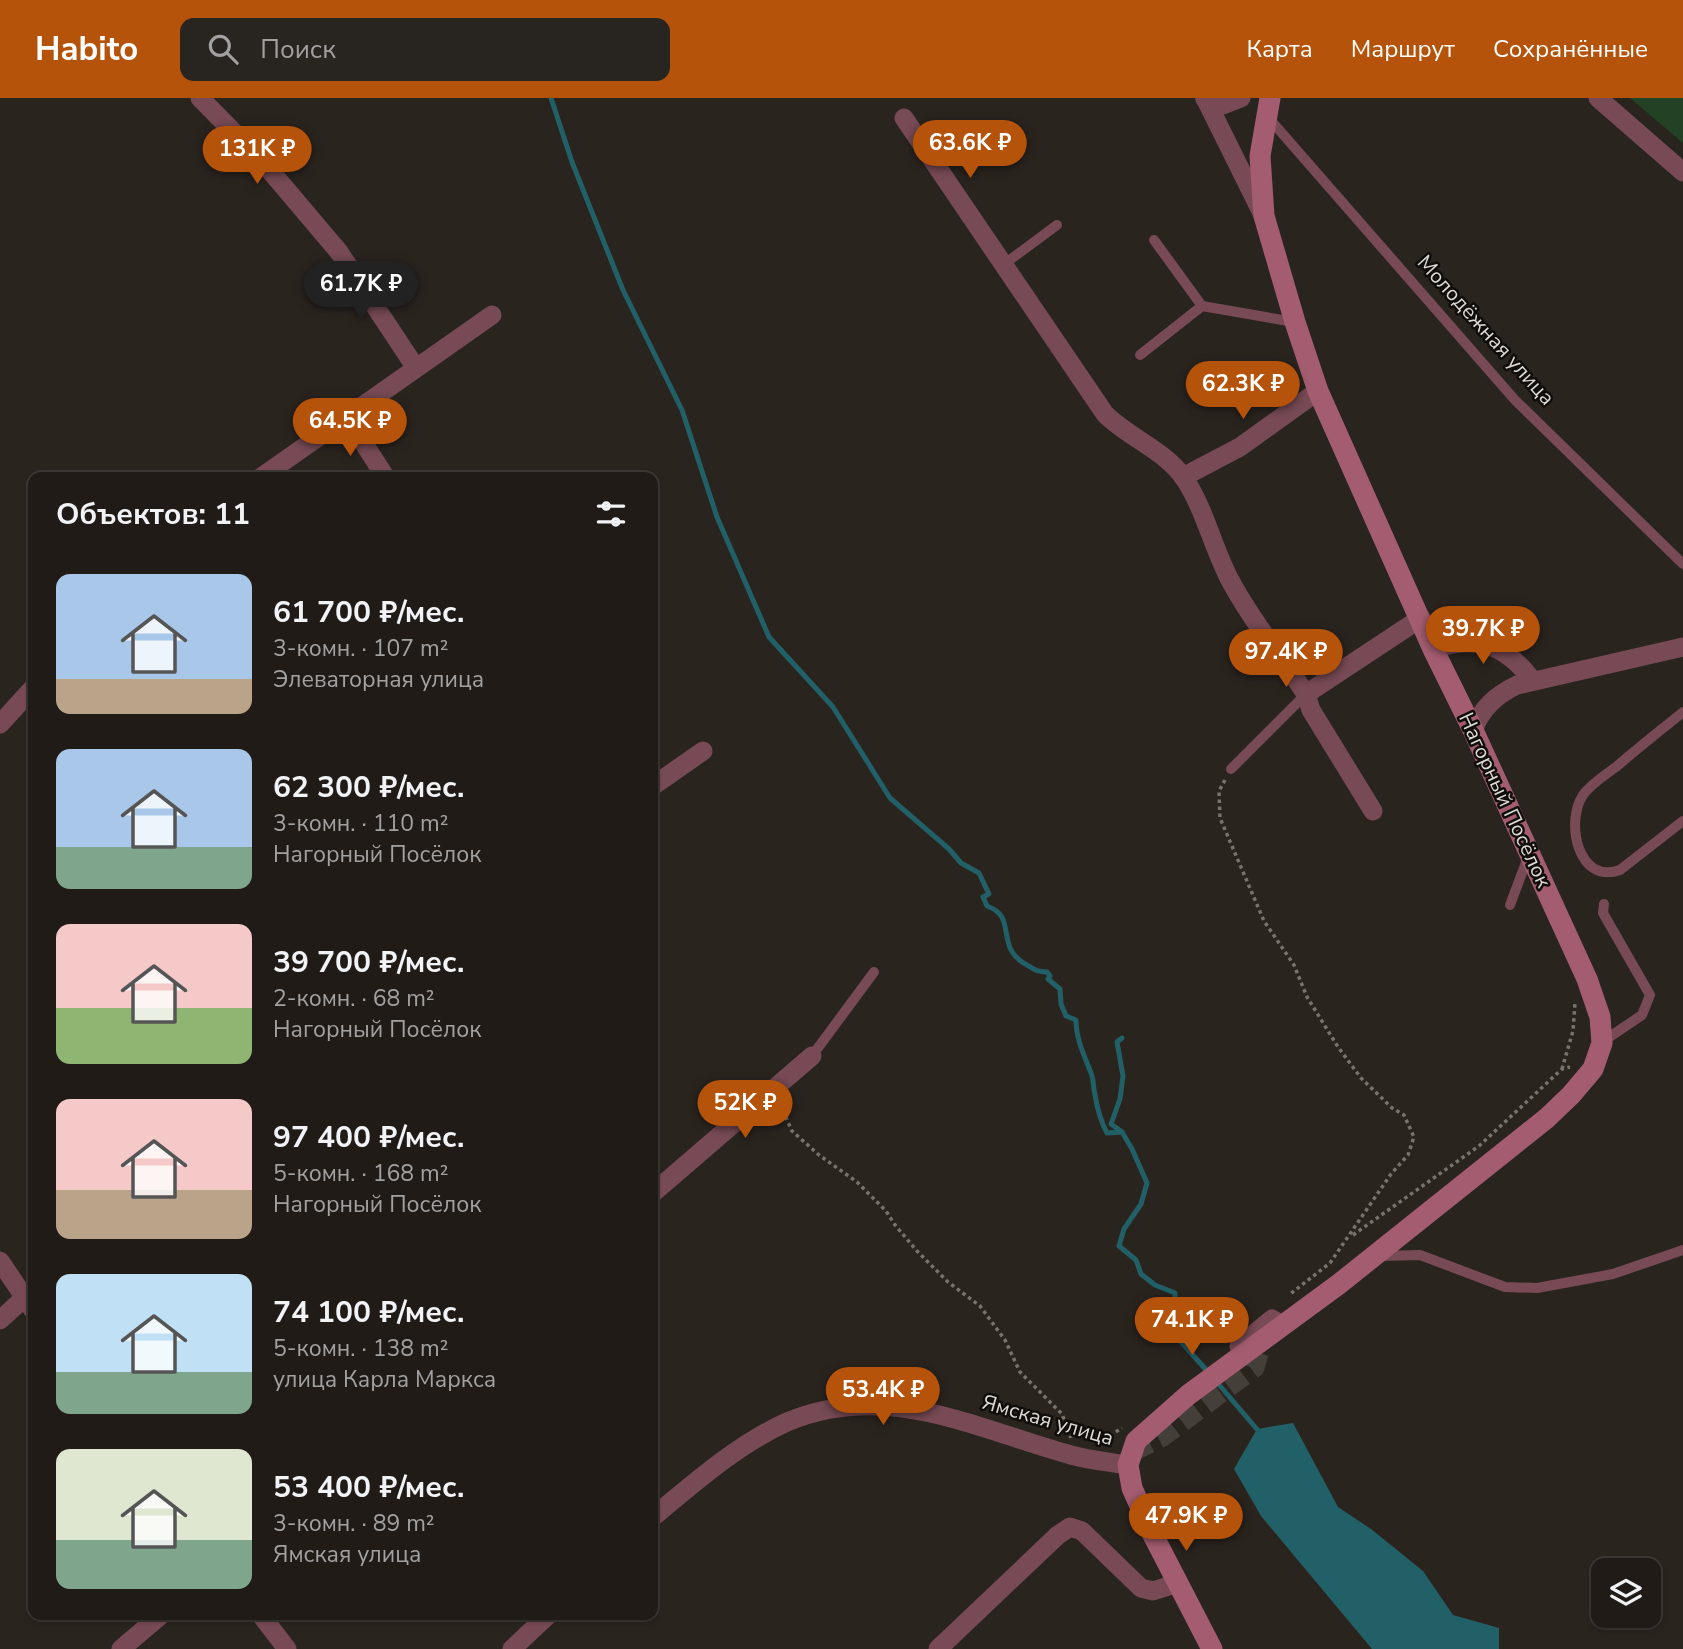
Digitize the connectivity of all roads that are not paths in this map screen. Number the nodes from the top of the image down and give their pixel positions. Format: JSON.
{"nodes":[{"id":1,"x":200,"y":98,"type":"edge"},
{"id":2,"x":1241,"y":98,"type":"edge"},
{"id":3,"x":1598,"y":98,"type":"edge"},
{"id":4,"x":1205,"y":99,"type":"edge"},
{"id":5,"x":1268,"y":106,"type":"edge"},
{"id":6,"x":904,"y":118,"type":"dead end"},
{"id":7,"x":1683,"y":172,"type":"edge"},
{"id":8,"x":1264,"y":216,"type":"junction"},
{"id":9,"x":1057,"y":225,"type":"dead end"},
{"id":10,"x":1154,"y":240,"type":"dead end"},
{"id":11,"x":1003,"y":265,"type":"junction"},
{"id":12,"x":1202,"y":306,"type":"junction"},
{"id":13,"x":492,"y":315,"type":"dead end"},
{"id":14,"x":1295,"y":322,"type":"junction"},
{"id":15,"x":1140,"y":355,"type":"dead end"},
{"id":16,"x":416,"y":368,"type":"junction"},
{"id":17,"x":1318,"y":391,"type":"junction"},
{"id":18,"x":347,"y":417,"type":"junction"},
{"id":19,"x":269,"y":472,"type":"edge"},
{"id":20,"x":383,"y":472,"type":"edge"},
{"id":21,"x":1183,"y":477,"type":"junction"},
{"id":22,"x":1683,"y":564,"type":"edge"},
{"id":23,"x":1421,"y":618,"type":"junction"},
{"id":24,"x":1683,"y":647,"type":"edge"},
{"id":25,"x":1433,"y":649,"type":"junction"},
{"id":26,"x":1533,"y":681,"type":"junction"},
{"id":27,"x":28,"y":693,"type":"edge"},
{"id":28,"x":1306,"y":694,"type":"junction"},
{"id":29,"x":1683,"y":712,"type":"edge"},
{"id":30,"x":0,"y":724,"type":"edge"},
{"id":31,"x":1473,"y":730,"type":"junction"},
{"id":32,"x":703,"y":751,"type":"dead end"},
{"id":33,"x":1231,"y":769,"type":"road end"},
{"id":34,"x":658,"y":782,"type":"edge"},
{"id":35,"x":1373,"y":811,"type":"dead end"},
{"id":36,"x":1683,"y":821,"type":"edge"},
{"id":37,"x":1529,"y":853,"type":"junction"},
{"id":38,"x":1604,"y":904,"type":"dead end"},
{"id":39,"x":1510,"y":905,"type":"dead end"},
{"id":40,"x":874,"y":972,"type":"dead end"},
{"id":41,"x":1602,"y":1043,"type":"junction"},
{"id":42,"x":812,"y":1056,"type":"joint"},
{"id":43,"x":658,"y":1189,"type":"edge"},
{"id":44,"x":1683,"y":1250,"type":"edge"},
{"id":45,"x":1374,"y":1256,"type":"junction"},
{"id":46,"x":0,"y":1261,"type":"edge"},
{"id":47,"x":28,"y":1296,"type":"edge"},
{"id":48,"x":28,"y":1300,"type":"edge"},
{"id":49,"x":0,"y":1321,"type":"edge"},
{"id":50,"x":1128,"y":1465,"type":"junction"},
{"id":51,"x":658,"y":1513,"type":"edge"},
{"id":52,"x":1178,"y":1583,"type":"junction"},
{"id":53,"x":155,"y":1620,"type":"edge"},
{"id":54,"x":265,"y":1620,"type":"edge"},
{"id":55,"x":543,"y":1620,"type":"edge"},
{"id":56,"x":121,"y":1649,"type":"edge"},
{"id":57,"x":287,"y":1649,"type":"edge"},
{"id":58,"x":512,"y":1649,"type":"edge"},
{"id":59,"x":939,"y":1649,"type":"edge"},
{"id":60,"x":1212,"y":1649,"type":"edge"}],
"edges":[{"from":1,"to":16,"type":"street"},
{"from":2,"to":4,"type":"street"},
{"from":3,"to":7,"type":"street"},
{"from":4,"to":8,"type":"street"},
{"from":5,"to":8,"type":"street","name":"Нагорный Посёлок"},
{"from":5,"to":22,"type":"lane","name":"Молодёжная улица"},
{"from":6,"to":11,"type":"street"},
{"from":8,"to":14,"type":"street","name":"Нагорный Посёлок"},
{"from":9,"to":11,"type":"lane"},
{"from":10,"to":12,"type":"lane"},
{"from":11,"to":21,"type":"street"},
{"from":12,"to":14,"type":"lane"},
{"from":12,"to":15,"type":"lane"},
{"from":13,"to":16,"type":"street"},
{"from":14,"to":17,"type":"street","name":"Нагорный Посёлок"},
{"from":16,"to":18,"type":"street"},
{"from":17,"to":21,"type":"street"},
{"from":17,"to":23,"type":"street","name":"Нагорный Посёлок"},
{"from":18,"to":19,"type":"street"},
{"from":18,"to":20,"type":"street"},
{"from":21,"to":28,"type":"street"},
{"from":23,"to":25,"type":"street","name":"Нагорный Посёлок"},
{"from":23,"to":28,"type":"street"},
{"from":24,"to":26,"type":"street"},
{"from":25,"to":26,"type":"street"},
{"from":25,"to":31,"type":"street","name":"Нагорный Посёлок"},
{"from":26,"to":31,"type":"street"},
{"from":27,"to":30,"type":"street"},
{"from":28,"to":33,"type":"lane"},
{"from":28,"to":35,"type":"street"},
{"from":29,"to":36,"type":"lane"},
{"from":31,"to":37,"type":"street","name":"Нагорный Посёлок"},
{"from":32,"to":34,"type":"street"},
{"from":37,"to":39,"type":"lane"},
{"from":37,"to":41,"type":"street","name":"Нагорный Посёлок"},
{"from":38,"to":41,"type":"lane"},
{"from":40,"to":42,"type":"lane"},
{"from":41,"to":45,"type":"street"},
{"from":42,"to":43,"type":"street"},
{"from":44,"to":45,"type":"lane"},
{"from":45,"to":50,"type":"street"},
{"from":46,"to":47,"type":"street"},
{"from":48,"to":49,"type":"street"},
{"from":50,"to":51,"type":"street","name":"Ямская улица"},
{"from":50,"to":52,"type":"street"},
{"from":52,"to":59,"type":"street"},
{"from":52,"to":60,"type":"street"},
{"from":53,"to":56,"type":"street"},
{"from":54,"to":57,"type":"street"},
{"from":55,"to":58,"type":"street"}]}
